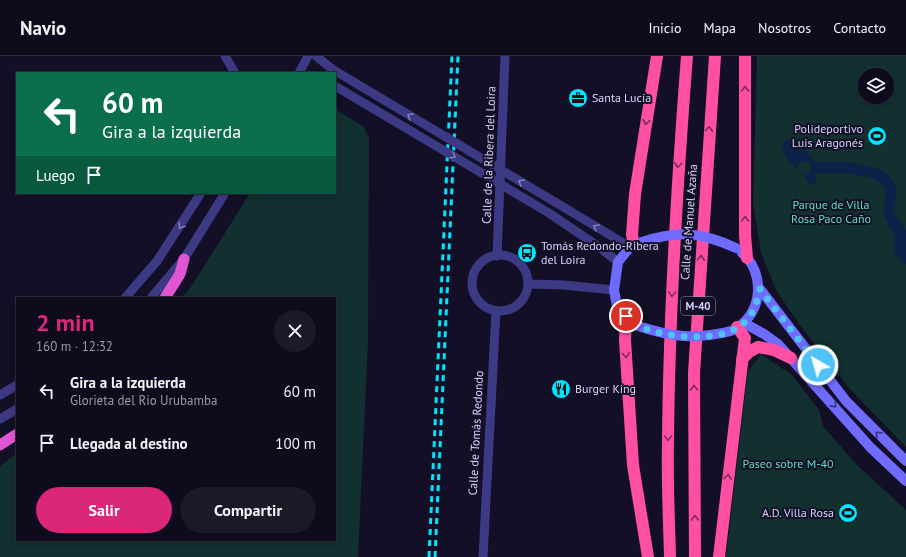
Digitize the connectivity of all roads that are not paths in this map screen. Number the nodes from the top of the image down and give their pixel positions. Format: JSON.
{"nodes":[{"id":1,"x":225,"y":56,"type":"edge"},
{"id":2,"x":308,"y":56,"type":"edge"},
{"id":3,"x":316,"y":56,"type":"edge"},
{"id":4,"x":505,"y":56,"type":"edge"},
{"id":5,"x":657,"y":56,"type":"edge"},
{"id":6,"x":687,"y":56,"type":"edge"},
{"id":7,"x":715,"y":56,"type":"edge"},
{"id":8,"x":745,"y":56,"type":"edge"},
{"id":9,"x":234,"y":72,"type":"edge"},
{"id":10,"x":300,"y":72,"type":"edge"},
{"id":11,"x":336,"y":87,"type":"edge"},
{"id":12,"x":200,"y":194,"type":"edge"},
{"id":13,"x":224,"y":194,"type":"edge"},
{"id":14,"x":635,"y":245,"type":"junction"},
{"id":15,"x":497,"y":256,"type":"junction"},
{"id":16,"x":747,"y":258,"type":"junction"},
{"id":17,"x":184,"y":259,"type":"junction"},
{"id":18,"x":618,"y":262,"type":"junction"},
{"id":19,"x":528,"y":284,"type":"junction"},
{"id":20,"x":760,"y":289,"type":"junction"},
{"id":21,"x":614,"y":290,"type":"junction"},
{"id":22,"x":126,"y":297,"type":"edge"},
{"id":23,"x":152,"y":297,"type":"edge"},
{"id":24,"x":166,"y":297,"type":"edge"},
{"id":25,"x":496,"y":310,"type":"junction"},
{"id":26,"x":626,"y":316,"type":"junction"},
{"id":27,"x":737,"y":327,"type":"junction"},
{"id":28,"x":791,"y":358,"type":"junction"},
{"id":29,"x":742,"y":360,"type":"junction"},
{"id":30,"x":16,"y":386,"type":"edge"},
{"id":31,"x":0,"y":395,"type":"edge"},
{"id":32,"x":16,"y":410,"type":"edge"},
{"id":33,"x":0,"y":419,"type":"edge"},
{"id":34,"x":16,"y":435,"type":"edge"},
{"id":35,"x":0,"y":445,"type":"edge"},
{"id":36,"x":906,"y":461,"type":"edge"},
{"id":37,"x":633,"y":465,"type":"junction"},
{"id":38,"x":906,"y":481,"type":"edge"},
{"id":39,"x":483,"y":557,"type":"edge"},
{"id":40,"x":642,"y":557,"type":"edge"},
{"id":41,"x":648,"y":557,"type":"edge"},
{"id":42,"x":670,"y":557,"type":"edge"},
{"id":43,"x":695,"y":557,"type":"edge"},
{"id":44,"x":719,"y":557,"type":"edge"}],
"edges":[{"from":1,"to":9,"type":"street"},
{"from":2,"to":10,"type":"street"},
{"from":14,"to":3,"type":"street","one_way":true,"bridge":true},
{"from":4,"to":15,"type":"street","name":"Calle de la Ribera del Loira"},
{"from":5,"to":14,"type":"highway","one_way":true},
{"from":6,"to":42,"type":"highway","name":"Calle de Manuel Azaña","number":"M-40","one_way":true},
{"from":43,"to":7,"type":"highway","name":"Calle de Manuel Azaña","number":"M-40","one_way":true},
{"from":16,"to":8,"type":"highway","one_way":true},
{"from":11,"to":18,"type":"street","one_way":true,"bridge":true},
{"from":12,"to":22,"type":"street","one_way":true},
{"from":13,"to":17,"type":"street"},
{"from":14,"to":16,"type":"main road","bridge":true},
{"from":14,"to":18,"type":"main road"},
{"from":15,"to":19,"type":"street"},
{"from":15,"to":25,"type":"street"},
{"from":16,"to":20,"type":"main road"},
{"from":17,"to":23,"type":"street"},
{"from":17,"to":24,"type":"highway"},
{"from":18,"to":21,"type":"main road"},
{"from":19,"to":21,"type":"street"},
{"from":19,"to":25,"type":"street"},
{"from":20,"to":27,"type":"main road"},
{"from":36,"to":20,"type":"main road","one_way":true},
{"from":21,"to":26,"type":"main road"},
{"from":25,"to":39,"type":"street","name":"Calle de Tomás Redondo"},
{"from":26,"to":27,"type":"main road","bridge":true},
{"from":26,"to":37,"type":"highway","one_way":true},
{"from":27,"to":28,"type":"main road"},
{"from":27,"to":29,"type":"highway"},
{"from":28,"to":29,"type":"highway"},
{"from":28,"to":38,"type":"main road","one_way":true},
{"from":44,"to":29,"type":"highway","one_way":true},
{"from":30,"to":31,"type":"street"},
{"from":32,"to":33,"type":"street"},
{"from":34,"to":35,"type":"highway"},
{"from":37,"to":40,"type":"street"},
{"from":37,"to":41,"type":"highway"}]}
